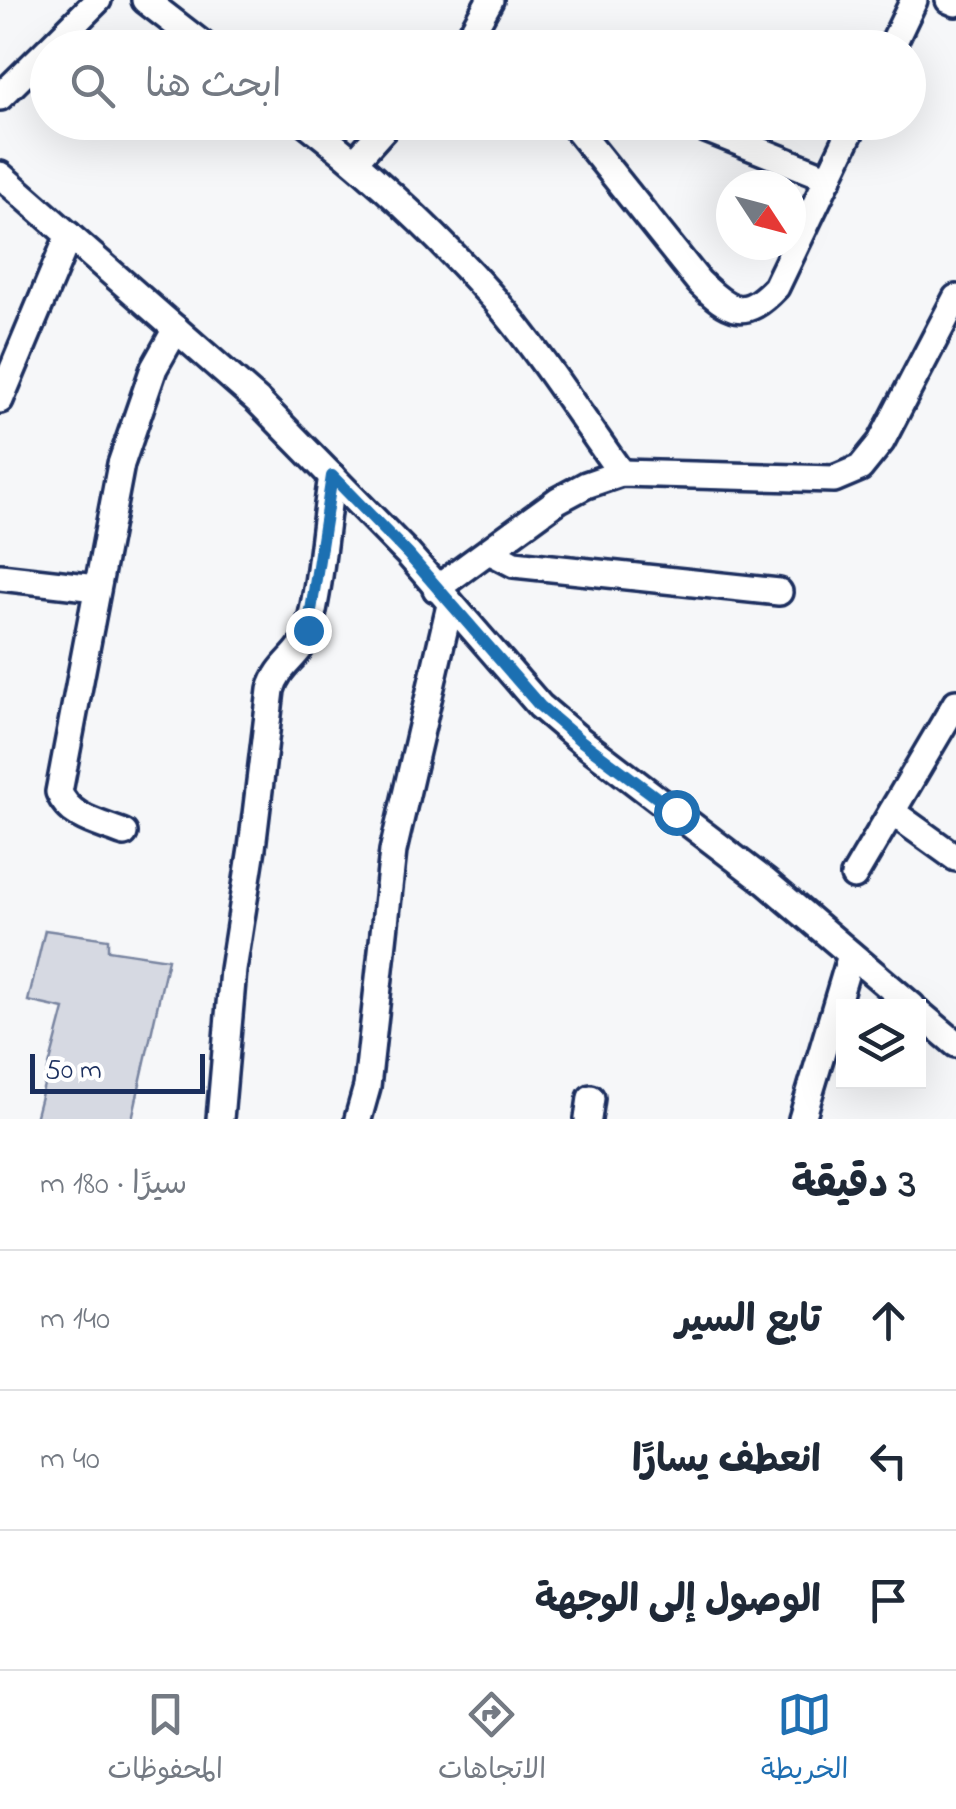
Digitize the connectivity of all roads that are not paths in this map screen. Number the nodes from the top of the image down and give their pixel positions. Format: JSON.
{"nodes":[{"id":1,"x":98,"y":0,"type":"edge"},
{"id":2,"x":145,"y":0,"type":"edge"},
{"id":3,"x":490,"y":0,"type":"edge"},
{"id":4,"x":914,"y":0,"type":"edge"},
{"id":5,"x":949,"y":0,"type":"edge"},
{"id":6,"x":956,"y":3,"type":"edge"},
{"id":7,"x":68,"y":30,"type":"edge"},
{"id":8,"x":184,"y":30,"type":"edge"},
{"id":9,"x":472,"y":30,"type":"edge"},
{"id":10,"x":900,"y":30,"type":"edge"},
{"id":11,"x":30,"y":68,"type":"edge"},
{"id":12,"x":0,"y":97,"type":"edge"},
{"id":13,"x":328,"y":140,"type":"edge"},
{"id":14,"x":374,"y":140,"type":"edge"},
{"id":15,"x":585,"y":140,"type":"edge"},
{"id":16,"x":733,"y":140,"type":"edge"},
{"id":17,"x":847,"y":140,"type":"edge"},
{"id":18,"x":355,"y":161,"type":"junction"},
{"id":19,"x":0,"y":175,"type":"edge"},
{"id":20,"x":829,"y":178,"type":"junction"},
{"id":21,"x":69,"y":234,"type":"junction"},
{"id":22,"x":956,"y":298,"type":"edge"},
{"id":23,"x":176,"y":329,"type":"junction"},
{"id":24,"x":0,"y":400,"type":"edge"},
{"id":25,"x":621,"y":474,"type":"junction"},
{"id":26,"x":332,"y":476,"type":"junction"},
{"id":27,"x":489,"y":551,"type":"junction"},
{"id":28,"x":1,"y":586,"type":"edge"},
{"id":29,"x":96,"y":588,"type":"junction"},
{"id":30,"x":779,"y":592,"type":"dead end"},
{"id":31,"x":443,"y":597,"type":"junction"},
{"id":32,"x":956,"y":703,"type":"edge"},
{"id":33,"x":892,"y":812,"type":"junction"},
{"id":34,"x":124,"y":833,"type":"dead end"},
{"id":35,"x":956,"y":858,"type":"edge"},
{"id":36,"x":854,"y":876,"type":"dead end"},
{"id":37,"x":852,"y":955,"type":"junction"},
{"id":38,"x":904,"y":999,"type":"edge"},
{"id":39,"x":926,"y":1019,"type":"edge"},
{"id":40,"x":956,"y":1044,"type":"edge"},
{"id":41,"x":220,"y":1119,"type":"edge"},
{"id":42,"x":358,"y":1119,"type":"edge"},
{"id":43,"x":802,"y":1119,"type":"edge"}],
"edges":[{"from":1,"to":7,"type":"street"},
{"from":2,"to":8,"type":"street"},
{"from":3,"to":9,"type":"street"},
{"from":4,"to":10,"type":"street"},
{"from":5,"to":6,"type":"street"},
{"from":11,"to":12,"type":"street"},
{"from":13,"to":18,"type":"street"},
{"from":14,"to":18,"type":"street"},
{"from":15,"to":20,"type":"street"},
{"from":16,"to":20,"type":"street"},
{"from":17,"to":20,"type":"street"},
{"from":18,"to":25,"type":"street"},
{"from":19,"to":21,"type":"street"},
{"from":21,"to":23,"type":"street"},
{"from":21,"to":24,"type":"street"},
{"from":22,"to":25,"type":"street"},
{"from":23,"to":26,"type":"street"},
{"from":23,"to":29,"type":"street"},
{"from":25,"to":27,"type":"street"},
{"from":26,"to":31,"type":"street"},
{"from":26,"to":41,"type":"street"},
{"from":27,"to":30,"type":"street"},
{"from":27,"to":31,"type":"street"},
{"from":28,"to":29,"type":"street"},
{"from":29,"to":34,"type":"street"},
{"from":31,"to":37,"type":"street"},
{"from":31,"to":42,"type":"street"},
{"from":32,"to":33,"type":"street"},
{"from":33,"to":35,"type":"street"},
{"from":33,"to":36,"type":"street"},
{"from":37,"to":38,"type":"street"},
{"from":37,"to":43,"type":"street"},
{"from":39,"to":40,"type":"street"}]}
